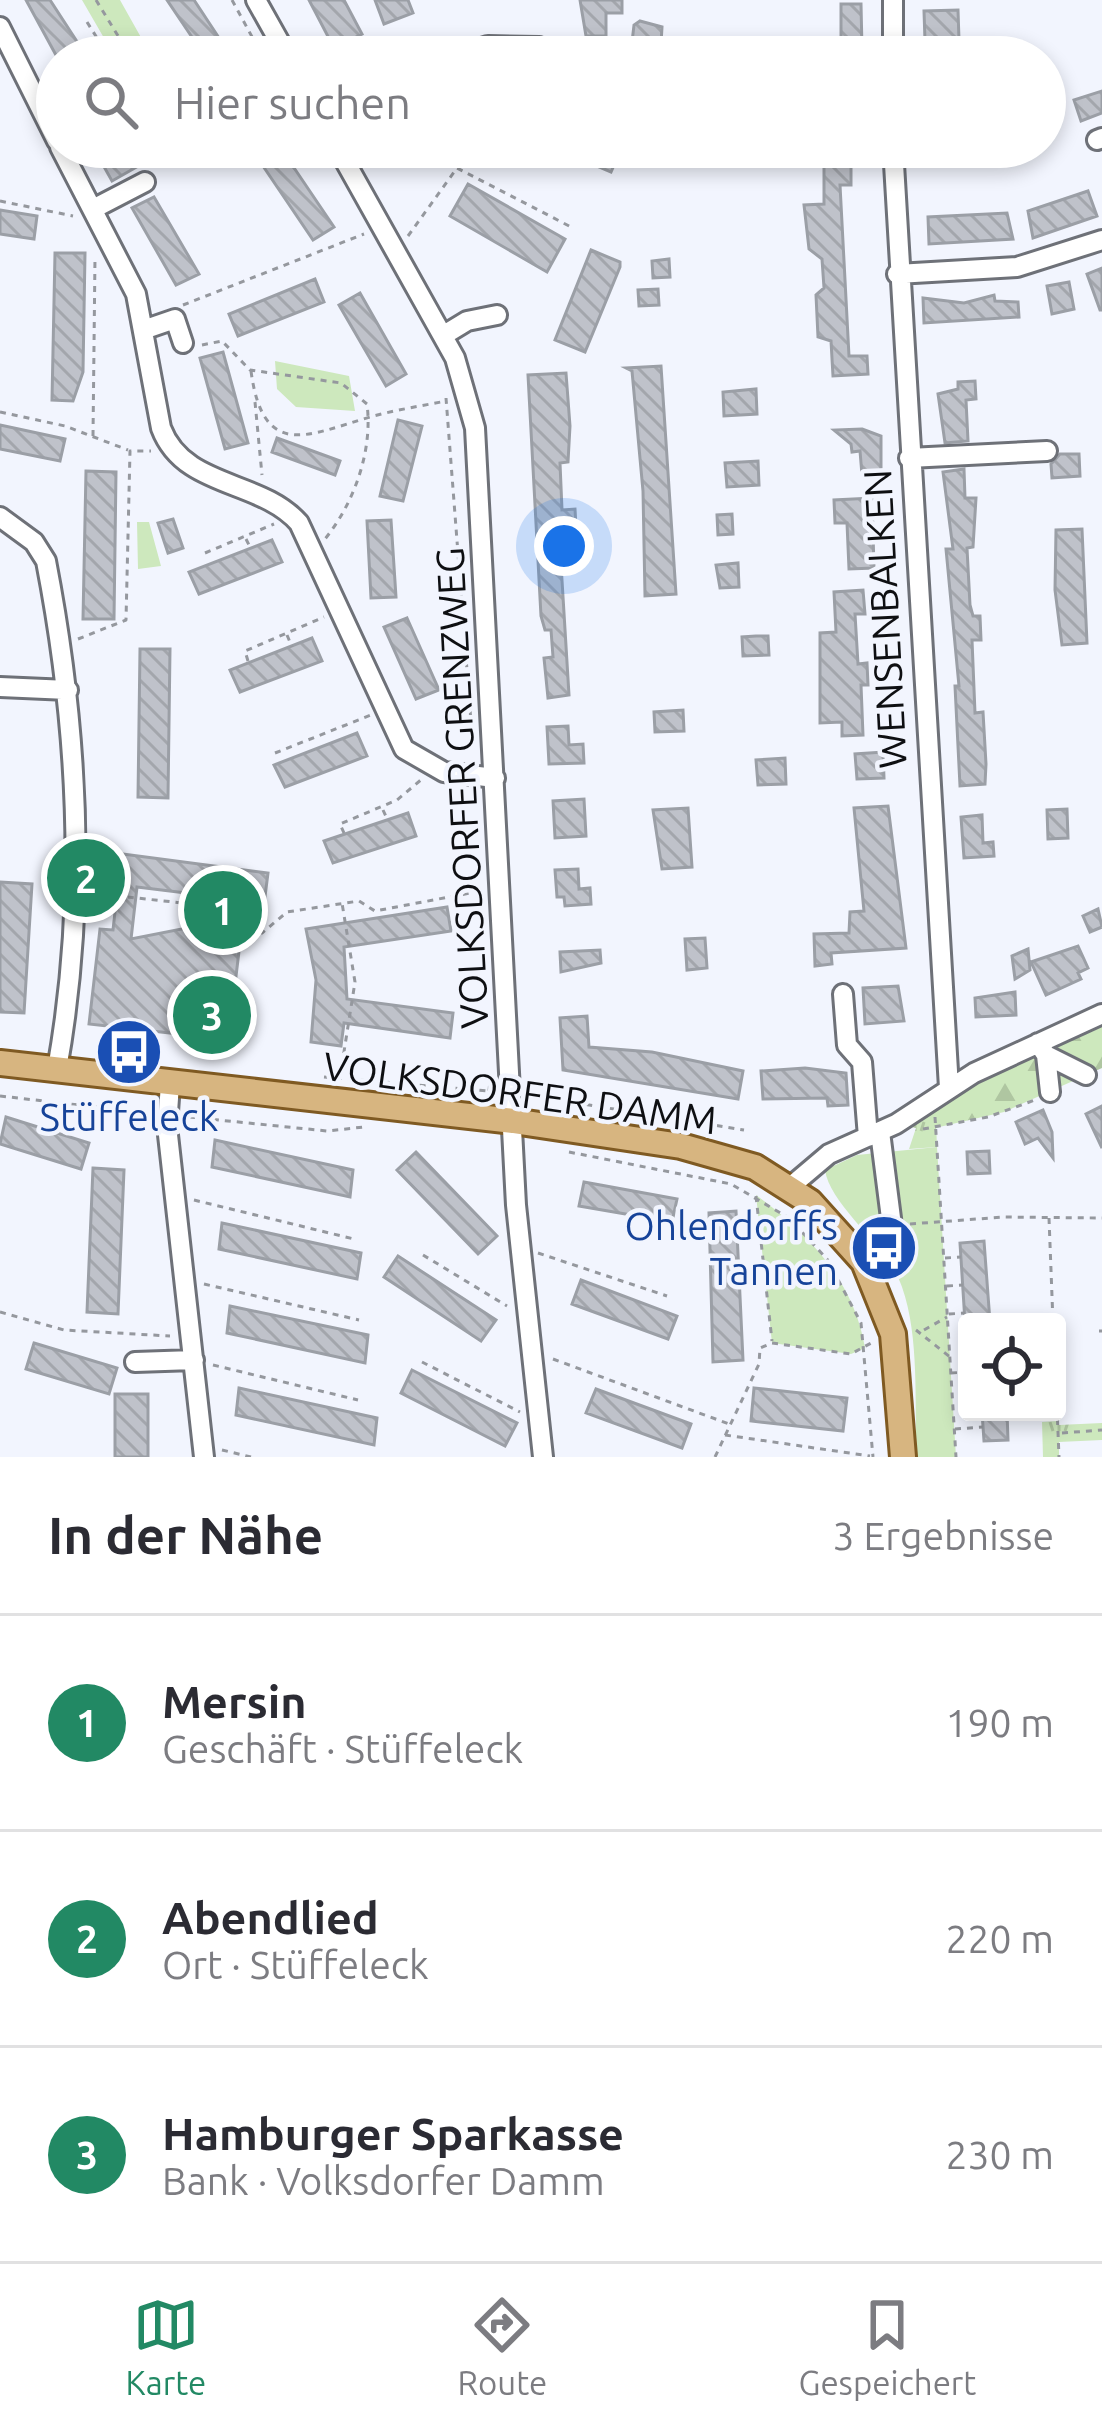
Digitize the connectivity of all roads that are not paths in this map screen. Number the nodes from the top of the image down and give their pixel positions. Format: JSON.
{"nodes":[{"id":1,"x":256,"y":0,"type":"edge"},
{"id":2,"x":893,"y":0,"type":"edge"},
{"id":3,"x":0,"y":28,"type":"edge"},
{"id":4,"x":277,"y":36,"type":"edge"},
{"id":5,"x":893,"y":36,"type":"edge"},
{"id":6,"x":36,"y":99,"type":"edge"},
{"id":7,"x":71,"y":168,"type":"edge"},
{"id":8,"x":349,"y":168,"type":"edge"},
{"id":9,"x":894,"y":168,"type":"edge"},
{"id":10,"x":146,"y":182,"type":"dead end"},
{"id":11,"x":93,"y":209,"type":"junction"},
{"id":12,"x":1102,"y":240,"type":"edge"},
{"id":13,"x":897,"y":274,"type":"junction"},
{"id":14,"x":497,"y":315,"type":"dead end"},
{"id":15,"x":143,"y":330,"type":"junction"},
{"id":16,"x":444,"y":335,"type":"junction"},
{"id":17,"x":189,"y":344,"type":"road end"},
{"id":18,"x":1047,"y":451,"type":"dead end"},
{"id":19,"x":909,"y":458,"type":"junction"},
{"id":20,"x":0,"y":518,"type":"edge"},
{"id":21,"x":0,"y":687,"type":"edge"},
{"id":22,"x":68,"y":690,"type":"junction"},
{"id":23,"x":485,"y":777,"type":"junction"},
{"id":24,"x":843,"y":994,"type":"dead end"},
{"id":25,"x":1102,"y":1013,"type":"edge"},
{"id":26,"x":1042,"y":1049,"type":"junction"},
{"id":27,"x":0,"y":1063,"type":"edge"},
{"id":28,"x":57,"y":1070,"type":"junction"},
{"id":29,"x":1086,"y":1076,"type":"dead end"},
{"id":30,"x":170,"y":1084,"type":"junction"},
{"id":31,"x":949,"y":1088,"type":"junction"},
{"id":32,"x":1050,"y":1092,"type":"road end"},
{"id":33,"x":513,"y":1121,"type":"junction"},
{"id":34,"x":874,"y":1134,"type":"junction"},
{"id":35,"x":790,"y":1186,"type":"junction"},
{"id":36,"x":892,"y":1226,"type":"road end"},
{"id":37,"x":194,"y":1360,"type":"junction"},
{"id":38,"x":135,"y":1362,"type":"dead end"},
{"id":39,"x":203,"y":1451,"type":"edge"},
{"id":40,"x":543,"y":1457,"type":"edge"},
{"id":41,"x":903,"y":1457,"type":"edge"}],
"edges":[{"from":1,"to":4,"type":"street"},
{"from":2,"to":5,"type":"street"},
{"from":3,"to":6,"type":"street"},
{"from":7,"to":11,"type":"street"},
{"from":8,"to":16,"type":"street","name":"VOLKSDORFER GRENZWEG"},
{"from":9,"to":13,"type":"street","name":"WENSENBALKEN"},
{"from":10,"to":11,"type":"street"},
{"from":11,"to":15,"type":"street"},
{"from":12,"to":13,"type":"street"},
{"from":13,"to":19,"type":"street","name":"WENSENBALKEN"},
{"from":14,"to":16,"type":"street"},
{"from":15,"to":17,"type":"street"},
{"from":15,"to":23,"type":"street"},
{"from":16,"to":23,"type":"street","name":"VOLKSDORFER GRENZWEG"},
{"from":18,"to":19,"type":"street"},
{"from":19,"to":31,"type":"street","name":"WENSENBALKEN"},
{"from":20,"to":22,"type":"street"},
{"from":21,"to":22,"type":"street"},
{"from":22,"to":28,"type":"street"},
{"from":23,"to":33,"type":"street","name":"VOLKSDORFER GRENZWEG"},
{"from":24,"to":34,"type":"street"},
{"from":25,"to":26,"type":"street"},
{"from":26,"to":29,"type":"street"},
{"from":26,"to":31,"type":"street"},
{"from":26,"to":32,"type":"street"},
{"from":27,"to":28,"type":"main road","name":"VOLKSDORFER DAMM"},
{"from":28,"to":30,"type":"main road","name":"VOLKSDORFER DAMM"},
{"from":30,"to":33,"type":"main road","name":"VOLKSDORFER DAMM"},
{"from":30,"to":37,"type":"street"},
{"from":31,"to":34,"type":"street"},
{"from":33,"to":35,"type":"main road","name":"VOLKSDORFER DAMM"},
{"from":33,"to":40,"type":"street","name":"VOLKSDORFER GRENZWEG"},
{"from":34,"to":35,"type":"street"},
{"from":34,"to":36,"type":"street"},
{"from":35,"to":41,"type":"main road","name":"VOLKSDORFER DAMM"},
{"from":37,"to":38,"type":"street"},
{"from":37,"to":39,"type":"street"}]}
